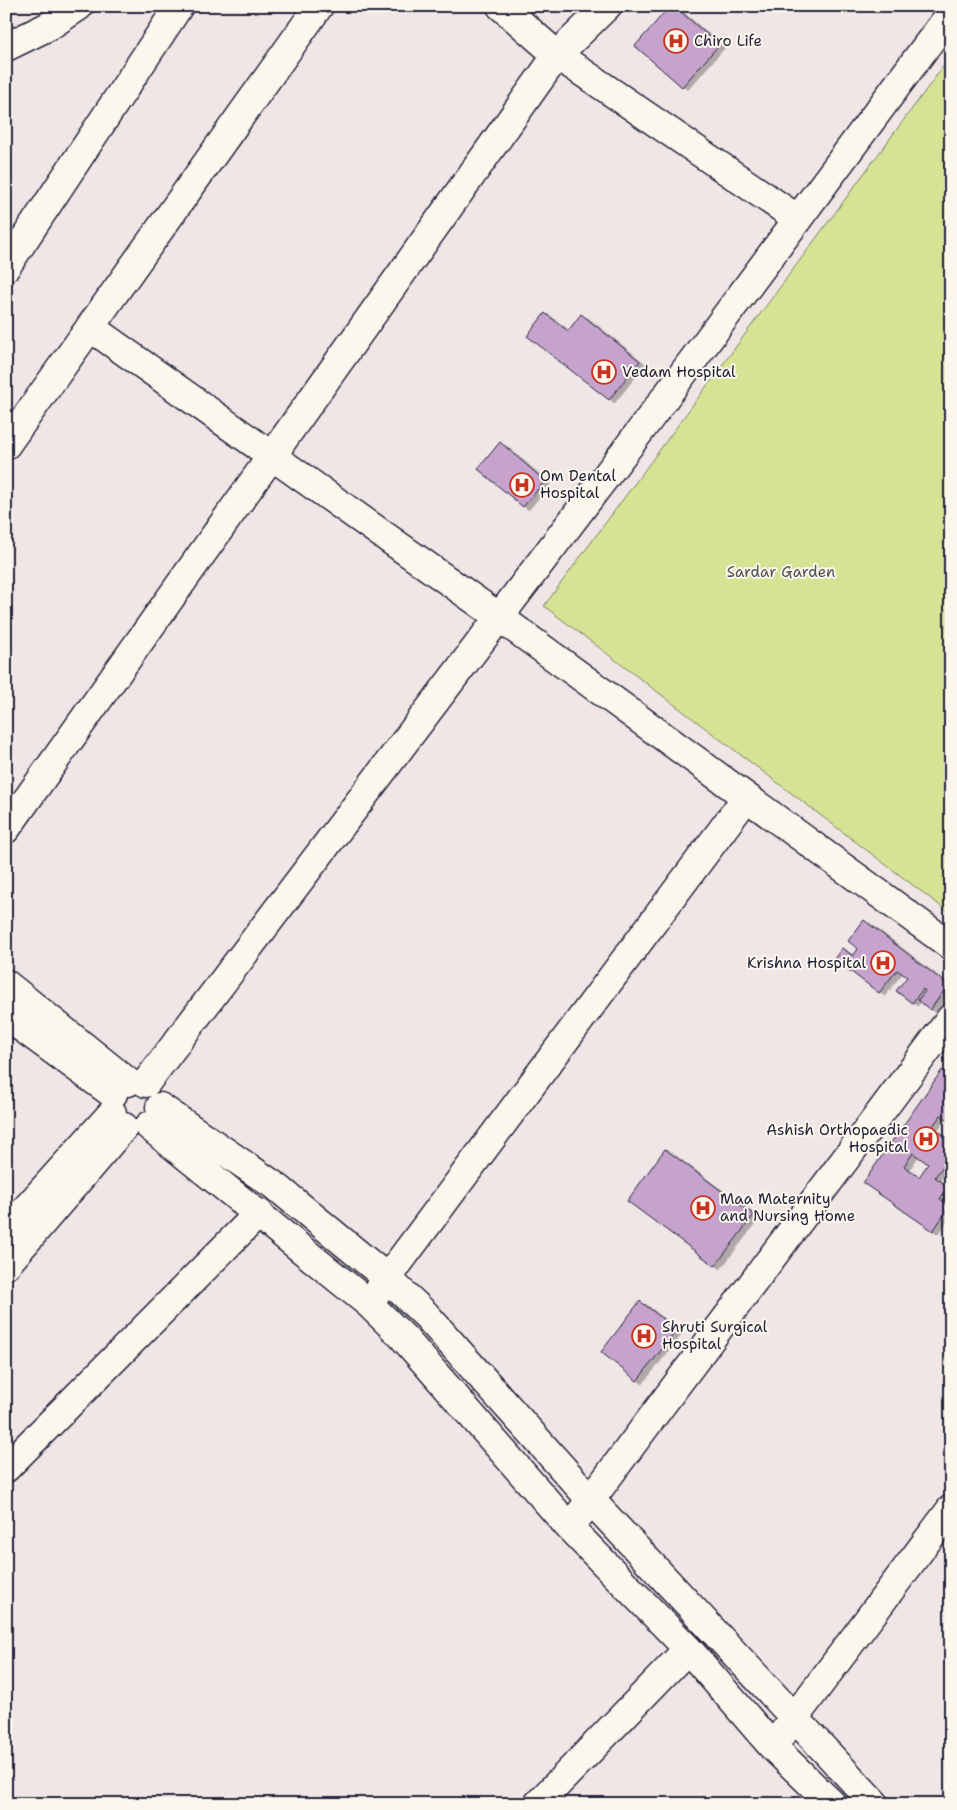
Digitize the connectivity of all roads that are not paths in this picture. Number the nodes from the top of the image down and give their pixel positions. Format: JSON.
{"nodes":[{"id":1,"x":79,"y":6,"type":"edge"},
{"id":2,"x":179,"y":6,"type":"edge"},
{"id":3,"x":319,"y":6,"type":"edge"},
{"id":4,"x":501,"y":6,"type":"edge"},
{"id":5,"x":607,"y":6,"type":"edge"},
{"id":6,"x":951,"y":12,"type":"edge"},
{"id":7,"x":6,"y":47,"type":"edge"},
{"id":8,"x":557,"y":55,"type":"junction"},
{"id":9,"x":798,"y":219,"type":"junction"},
{"id":10,"x":6,"y":267,"type":"edge"},
{"id":11,"x":90,"y":327,"type":"junction"},
{"id":12,"x":6,"y":445,"type":"edge"},
{"id":13,"x":270,"y":455,"type":"junction"},
{"id":14,"x":499,"y":617,"type":"junction"},
{"id":15,"x":746,"y":798,"type":"junction"},
{"id":16,"x":6,"y":829,"type":"edge"},
{"id":17,"x":951,"y":946,"type":"edge"},
{"id":18,"x":6,"y":984,"type":"edge"},
{"id":19,"x":6,"y":1016,"type":"edge"},
{"id":20,"x":951,"y":1018,"type":"edge"},
{"id":21,"x":133,"y":1104,"type":"junction"},
{"id":22,"x":259,"y":1213,"type":"junction"},
{"id":23,"x":6,"y":1231,"type":"edge"},
{"id":24,"x":6,"y":1265,"type":"edge"},
{"id":25,"x":387,"y":1278,"type":"junction"},
{"id":26,"x":368,"y":1303,"type":"junction"},
{"id":27,"x":6,"y":1468,"type":"edge"},
{"id":28,"x":591,"y":1500,"type":"junction"},
{"id":29,"x":951,"y":1509,"type":"edge"},
{"id":30,"x":570,"y":1528,"type":"junction"},
{"id":31,"x":688,"y":1649,"type":"junction"},
{"id":32,"x":794,"y":1719,"type":"junction"},
{"id":33,"x":772,"y":1746,"type":"junction"},
{"id":34,"x":538,"y":1804,"type":"edge"},
{"id":35,"x":832,"y":1804,"type":"edge"},
{"id":36,"x":875,"y":1804,"type":"edge"}],
"edges":[{"from":1,"to":7,"type":"street"},
{"from":2,"to":10,"type":"street"},
{"from":3,"to":11,"type":"street"},
{"from":4,"to":8,"type":"street"},
{"from":5,"to":8,"type":"street"},
{"from":6,"to":9,"type":"street"},
{"from":8,"to":9,"type":"street"},
{"from":8,"to":13,"type":"street"},
{"from":9,"to":14,"type":"street"},
{"from":11,"to":12,"type":"street"},
{"from":11,"to":13,"type":"street"},
{"from":13,"to":14,"type":"street"},
{"from":13,"to":16,"type":"street"},
{"from":14,"to":15,"type":"street"},
{"from":14,"to":21,"type":"street"},
{"from":15,"to":17,"type":"street"},
{"from":15,"to":25,"type":"street"},
{"from":18,"to":21,"type":"street"},
{"from":19,"to":21,"type":"street"},
{"from":20,"to":28,"type":"street"},
{"from":21,"to":22,"type":"street"},
{"from":21,"to":23,"type":"street"},
{"from":21,"to":24,"type":"street"},
{"from":21,"to":25,"type":"street"},
{"from":22,"to":26,"type":"street"},
{"from":22,"to":27,"type":"street"},
{"from":25,"to":26,"type":"street"},
{"from":25,"to":28,"type":"street"},
{"from":26,"to":30,"type":"street"},
{"from":28,"to":30,"type":"street"},
{"from":28,"to":32,"type":"street"},
{"from":29,"to":32,"type":"street"},
{"from":30,"to":31,"type":"street"},
{"from":31,"to":33,"type":"street"},
{"from":31,"to":34,"type":"street"},
{"from":32,"to":33,"type":"street"},
{"from":32,"to":36,"type":"street"},
{"from":33,"to":35,"type":"street"}]}
